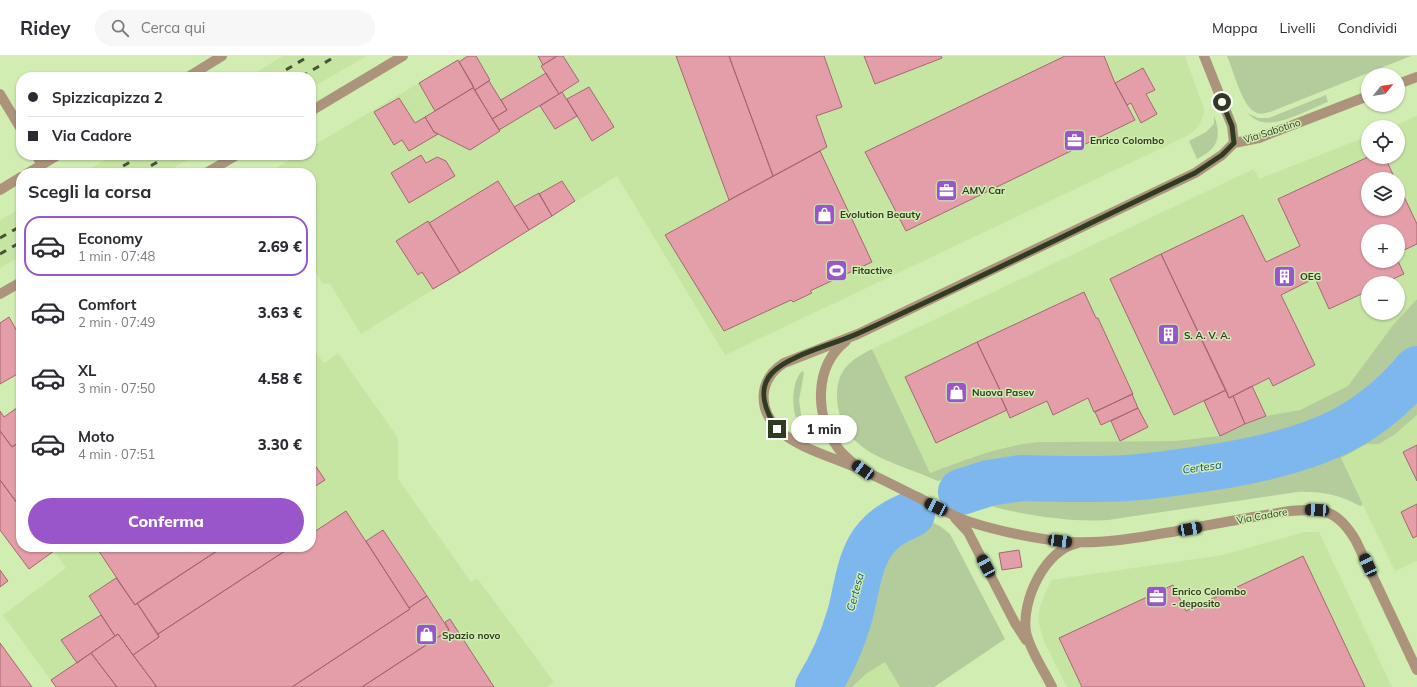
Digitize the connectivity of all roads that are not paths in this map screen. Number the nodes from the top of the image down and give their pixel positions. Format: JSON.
{"nodes":[{"id":1,"x":222,"y":56,"type":"edge"},
{"id":2,"x":403,"y":56,"type":"edge"},
{"id":3,"x":1204,"y":56,"type":"edge"},
{"id":4,"x":196,"y":72,"type":"edge"},
{"id":5,"x":1417,"y":77,"type":"edge"},
{"id":6,"x":1405,"y":81,"type":"edge"},
{"id":7,"x":0,"y":94,"type":"edge"},
{"id":8,"x":1361,"y":99,"type":"edge"},
{"id":9,"x":316,"y":108,"type":"edge"},
{"id":10,"x":16,"y":121,"type":"edge"},
{"id":11,"x":1234,"y":143,"type":"junction"},
{"id":12,"x":39,"y":160,"type":"edge"},
{"id":13,"x":50,"y":160,"type":"edge"},
{"id":14,"x":228,"y":160,"type":"edge"},
{"id":15,"x":42,"y":165,"type":"junction"},
{"id":16,"x":37,"y":168,"type":"edge"},
{"id":17,"x":215,"y":168,"type":"edge"},
{"id":18,"x":16,"y":180,"type":"edge"},
{"id":19,"x":0,"y":190,"type":"edge"},
{"id":20,"x":16,"y":285,"type":"edge"},
{"id":21,"x":0,"y":294,"type":"edge"},
{"id":22,"x":858,"y":334,"type":"junction"},
{"id":23,"x":863,"y":470,"type":"junction"},
{"id":24,"x":965,"y":523,"type":"junction"},
{"id":25,"x":1085,"y":542,"type":"junction"},
{"id":26,"x":1034,"y":652,"type":"junction"},
{"id":27,"x":1417,"y":670,"type":"edge"},
{"id":28,"x":1052,"y":687,"type":"edge"}],
"edges":[{"from":1,"to":4,"type":"street"},
{"from":2,"to":9,"type":"street"},
{"from":3,"to":11,"type":"street"},
{"from":5,"to":6,"type":"street"},
{"from":7,"to":10,"type":"street"},
{"from":8,"to":11,"type":"street","name":"Via Sabotino"},
{"from":11,"to":22,"type":"street","name":"Via Sabotino"},
{"from":12,"to":15,"type":"street"},
{"from":13,"to":15,"type":"street"},
{"from":14,"to":17,"type":"street"},
{"from":15,"to":16,"type":"street"},
{"from":18,"to":19,"type":"street"},
{"from":20,"to":21,"type":"street"},
{"from":22,"to":23,"type":"street","name":"Via Cadore"},
{"from":22,"to":23,"type":"street","name":"Via Cadore"},
{"from":23,"to":24,"type":"street","name":"Via Cadore"},
{"from":24,"to":25,"type":"street","name":"Via Cadore"},
{"from":24,"to":26,"type":"street"},
{"from":25,"to":26,"type":"street","name":"Via Cadore"},
{"from":25,"to":27,"type":"street","name":"Via Cadore"},
{"from":26,"to":28,"type":"street","name":"Via Cadore"}]}
